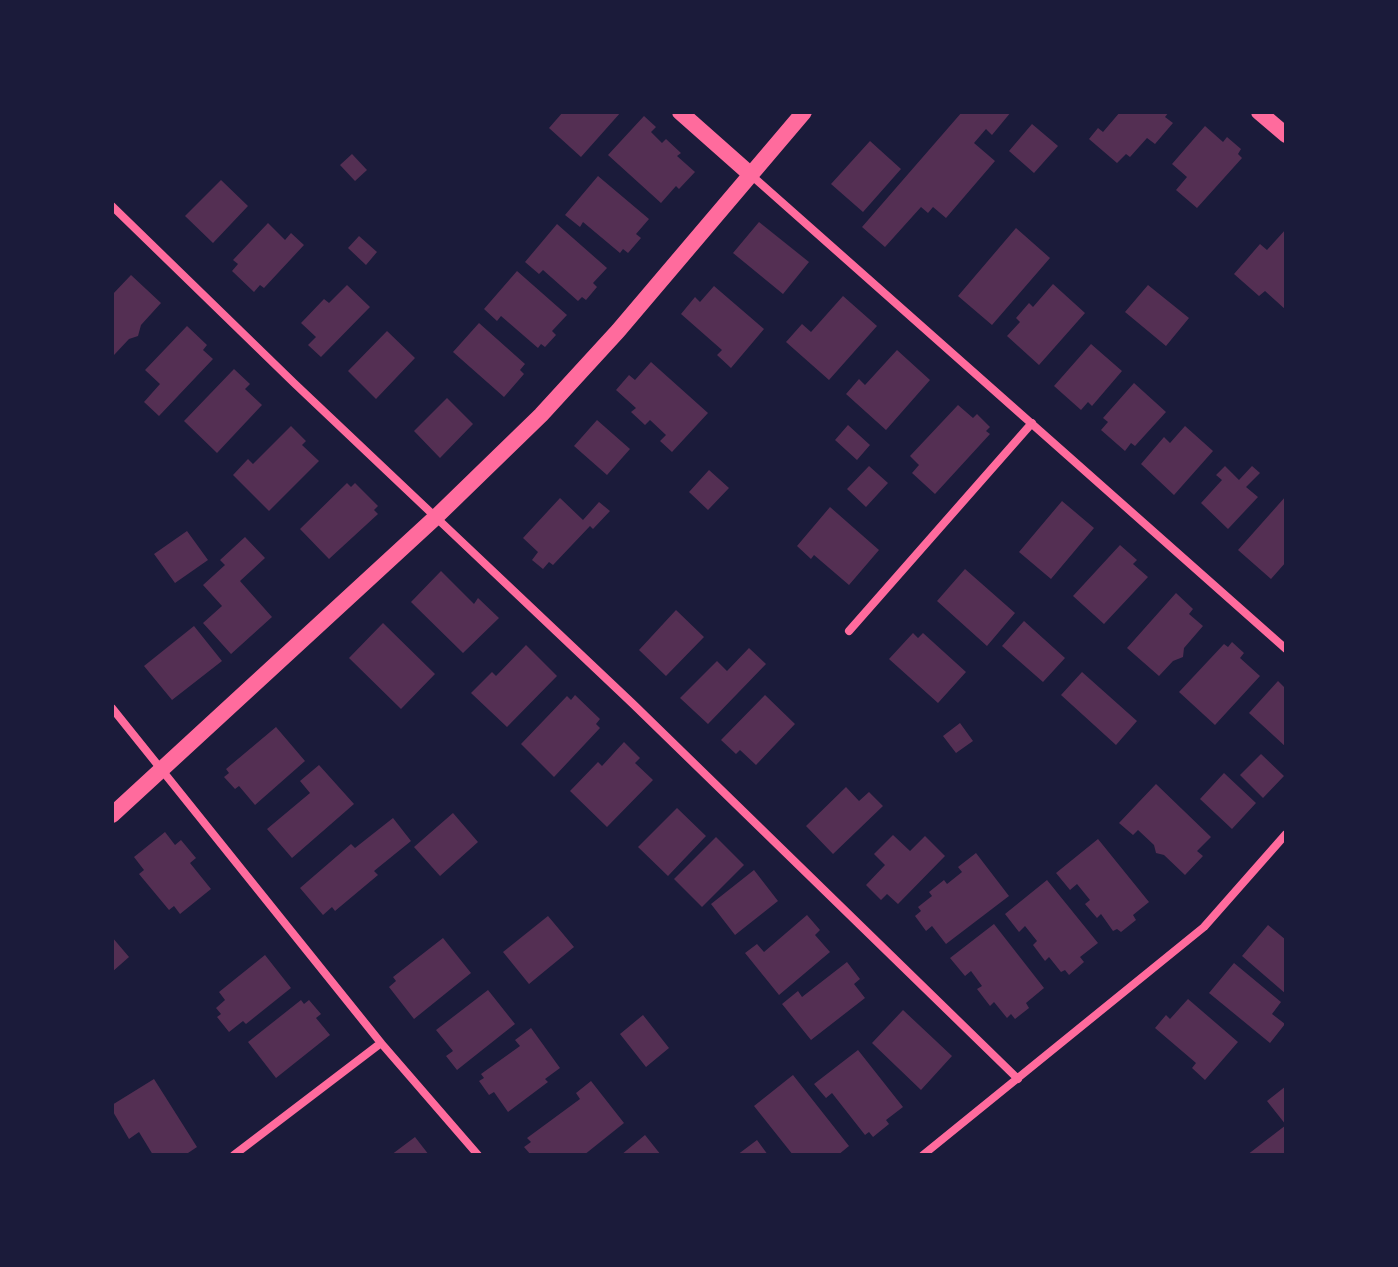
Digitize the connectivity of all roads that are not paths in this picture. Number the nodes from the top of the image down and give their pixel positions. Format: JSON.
{"nodes":[{"id":1,"x":680,"y":112,"type":"edge"},
{"id":2,"x":804,"y":112,"type":"edge"},
{"id":3,"x":1259,"y":112,"type":"edge"},
{"id":4,"x":1286,"y":135,"type":"edge"},
{"id":5,"x":750,"y":174,"type":"junction"},
{"id":6,"x":112,"y":206,"type":"edge"},
{"id":7,"x":1032,"y":423,"type":"junction"},
{"id":8,"x":437,"y":516,"type":"junction"},
{"id":9,"x":849,"y":631,"type":"dead end"},
{"id":10,"x":1286,"y":649,"type":"edge"},
{"id":11,"x":112,"y":708,"type":"edge"},
{"id":12,"x":163,"y":769,"type":"junction"},
{"id":13,"x":112,"y":815,"type":"edge"},
{"id":14,"x":1286,"y":834,"type":"edge"},
{"id":15,"x":381,"y":1043,"type":"junction"},
{"id":16,"x":1018,"y":1079,"type":"junction"},
{"id":17,"x":234,"y":1155,"type":"edge"},
{"id":18,"x":478,"y":1155,"type":"edge"},
{"id":19,"x":923,"y":1155,"type":"edge"}],
"edges":[{"from":1,"to":5,"type":"main road"},
{"from":2,"to":5,"type":"main road"},
{"from":3,"to":4,"type":"main road"},
{"from":5,"to":7,"type":"street"},
{"from":5,"to":8,"type":"main road"},
{"from":6,"to":8,"type":"street"},
{"from":7,"to":9,"type":"street"},
{"from":7,"to":10,"type":"street"},
{"from":8,"to":12,"type":"main road"},
{"from":8,"to":16,"type":"street"},
{"from":11,"to":12,"type":"street"},
{"from":12,"to":13,"type":"main road"},
{"from":12,"to":15,"type":"street"},
{"from":14,"to":16,"type":"street"},
{"from":15,"to":17,"type":"street"},
{"from":15,"to":18,"type":"street"},
{"from":16,"to":19,"type":"street"}]}
